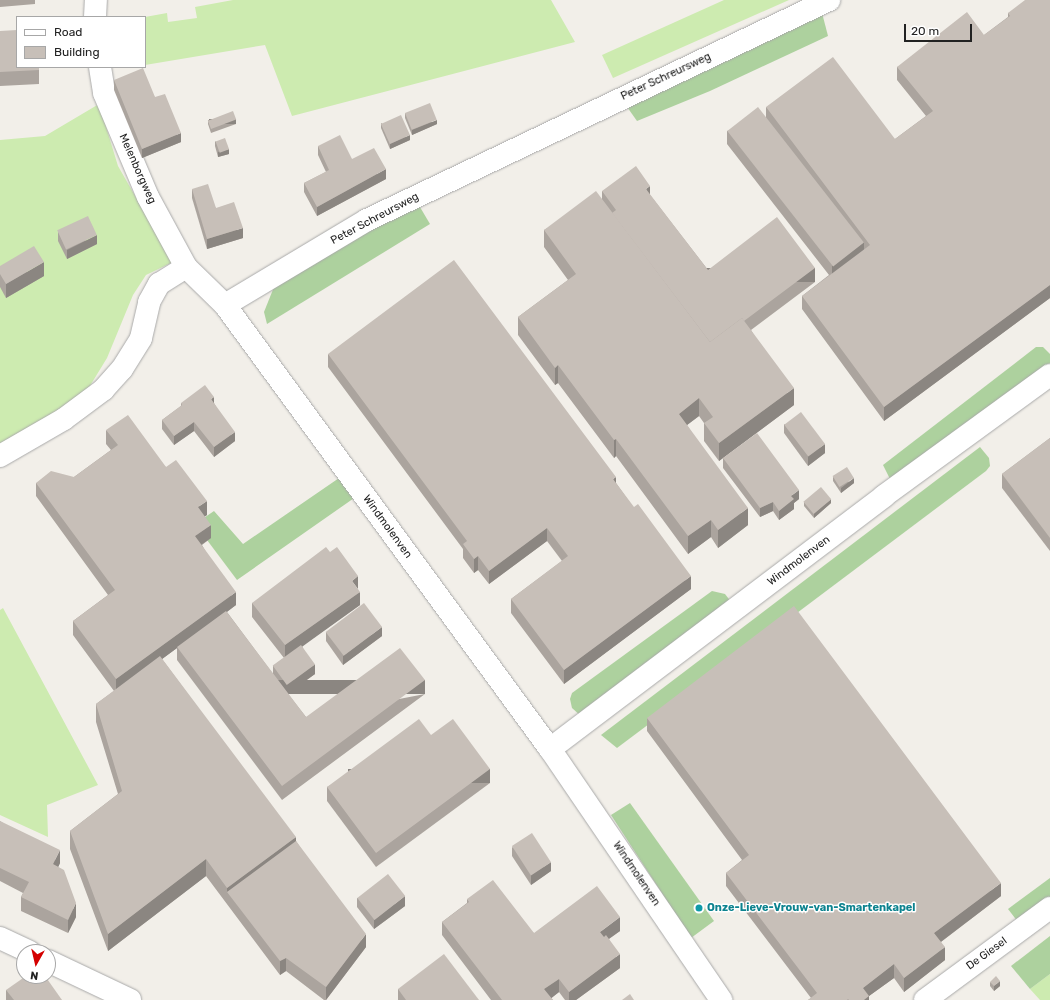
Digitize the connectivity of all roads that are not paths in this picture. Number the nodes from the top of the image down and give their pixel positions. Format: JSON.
{"nodes":[{"id":1,"x":96,"y":0,"type":"edge"},
{"id":2,"x":829,"y":0,"type":"edge"},
{"id":3,"x":95,"y":16,"type":"edge"},
{"id":4,"x":100,"y":68,"type":"edge"},
{"id":5,"x":186,"y":267,"type":"junction"},
{"id":6,"x":225,"y":305,"type":"junction"},
{"id":7,"x":1050,"y":376,"type":"edge"},
{"id":8,"x":0,"y":456,"type":"edge"},
{"id":9,"x":550,"y":748,"type":"junction"},
{"id":10,"x":1050,"y":908,"type":"edge"},
{"id":11,"x":0,"y":938,"type":"edge"},
{"id":12,"x":16,"y":945,"type":"edge"},
{"id":13,"x":56,"y":965,"type":"edge"},
{"id":14,"x":130,"y":1000,"type":"edge"},
{"id":15,"x":721,"y":1000,"type":"edge"},
{"id":16,"x":925,"y":1000,"type":"edge"}],
"edges":[{"from":1,"to":3,"type":"street"},
{"from":2,"to":6,"type":"street","name":"Peter Schreursweg"},
{"from":4,"to":5,"type":"street","name":"Melenborgweg"},
{"from":5,"to":6,"type":"street"},
{"from":5,"to":8,"type":"street"},
{"from":6,"to":9,"type":"street","name":"Windmolenven"},
{"from":7,"to":9,"type":"street","name":"Windmolenven"},
{"from":9,"to":15,"type":"street","name":"Windmolenven"},
{"from":10,"to":16,"type":"street","name":"De Giesel"},
{"from":11,"to":12,"type":"street"},
{"from":13,"to":14,"type":"street"}]}
